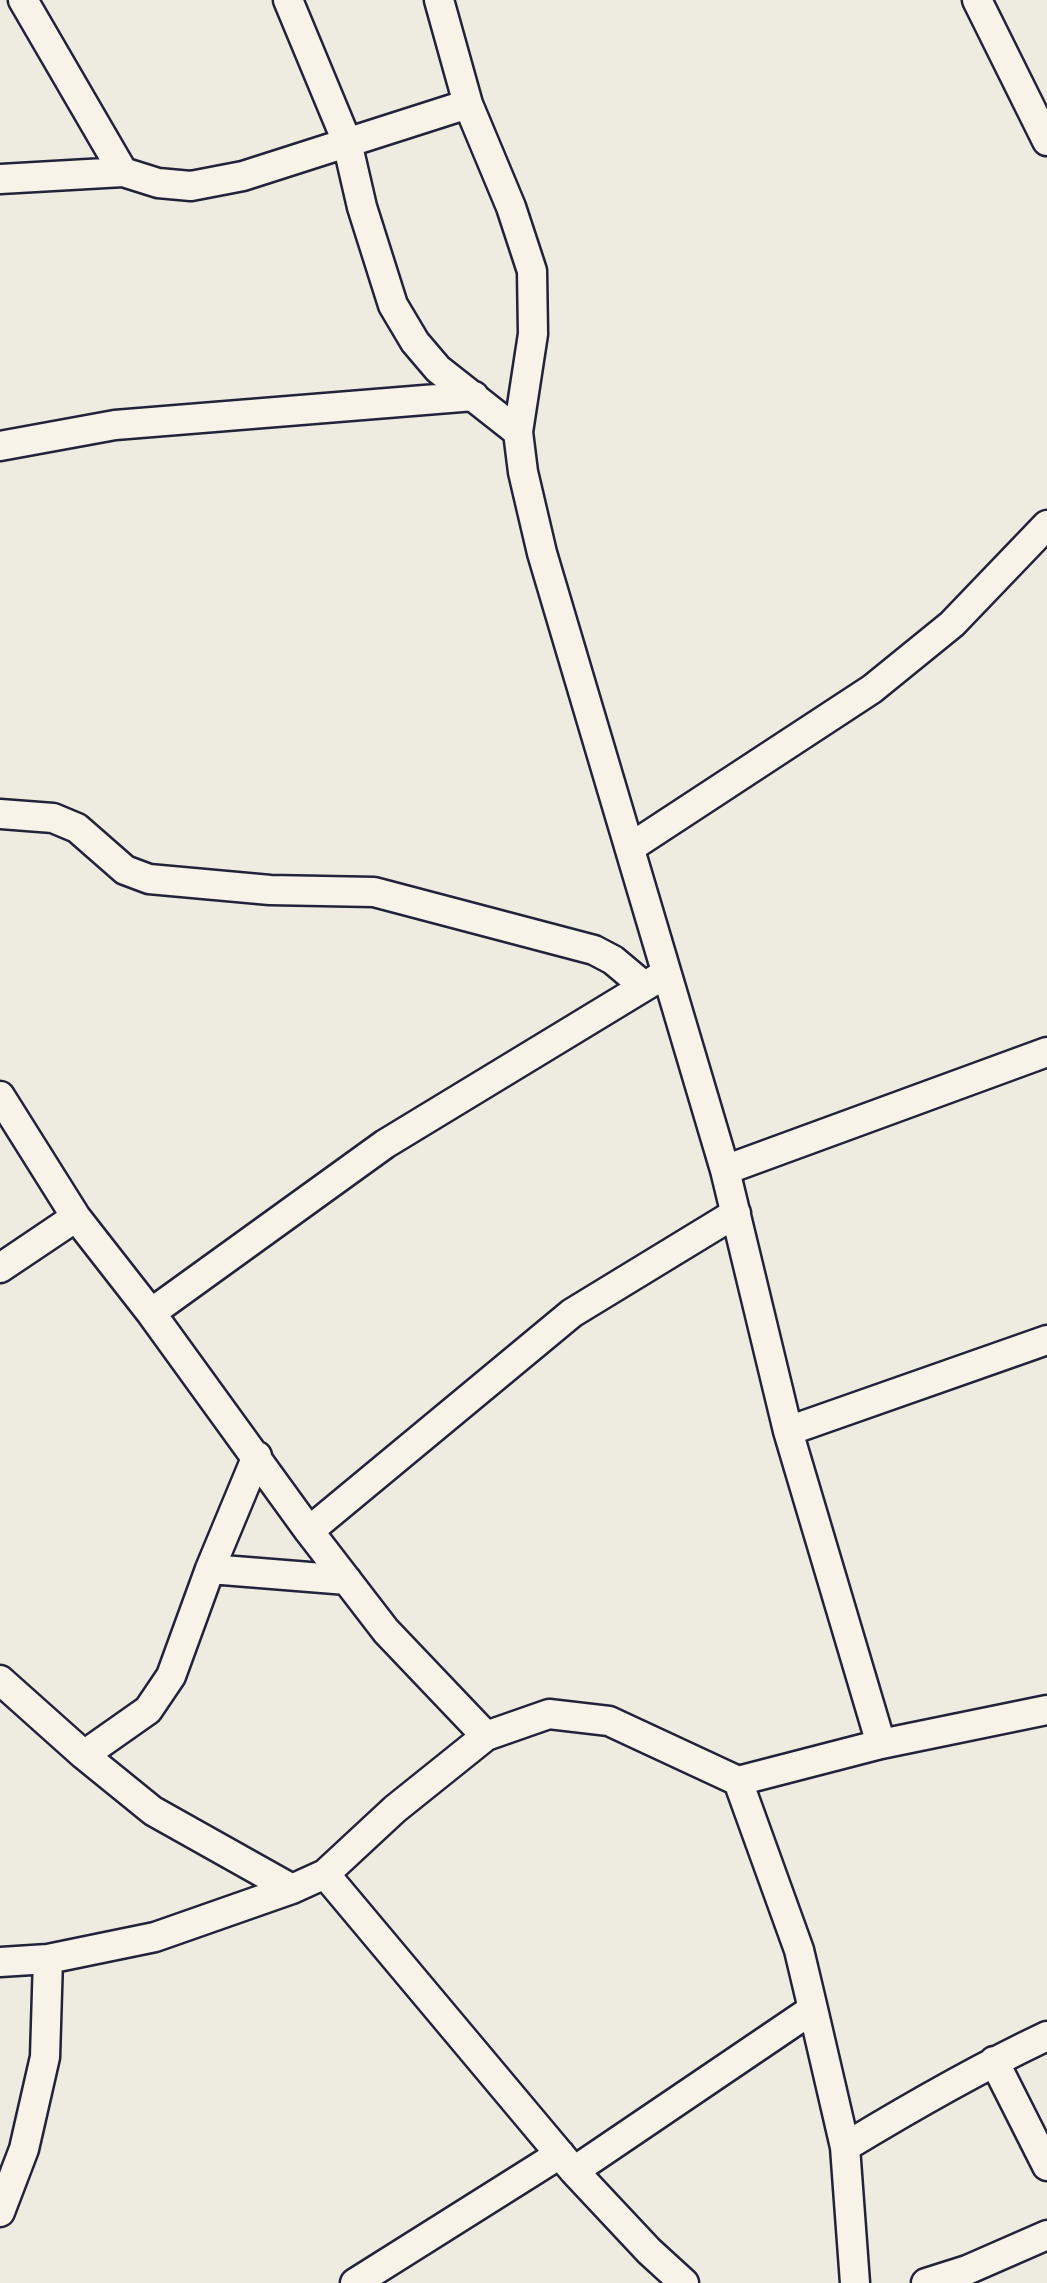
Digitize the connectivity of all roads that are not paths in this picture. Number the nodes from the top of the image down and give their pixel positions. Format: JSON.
{"nodes":[{"id":1,"x":22,"y":0,"type":"edge"},
{"id":2,"x":288,"y":0,"type":"edge"},
{"id":3,"x":438,"y":0,"type":"edge"},
{"id":4,"x":977,"y":0,"type":"edge"},
{"id":5,"x":468,"y":104,"type":"junction"},
{"id":6,"x":1047,"y":141,"type":"edge"},
{"id":7,"x":347,"y":142,"type":"junction"},
{"id":8,"x":123,"y":172,"type":"junction"},
{"id":9,"x":0,"y":179,"type":"edge"},
{"id":10,"x":474,"y":396,"type":"junction"},
{"id":11,"x":518,"y":432,"type":"junction"},
{"id":12,"x":0,"y":446,"type":"edge"},
{"id":13,"x":1047,"y":525,"type":"edge"},
{"id":14,"x":0,"y":814,"type":"edge"},
{"id":15,"x":631,"y":847,"type":"junction"},
{"id":16,"x":656,"y":979,"type":"junction"},
{"id":17,"x":1047,"y":1052,"type":"edge"},
{"id":18,"x":0,"y":1096,"type":"edge"},
{"id":19,"x":725,"y":1170,"type":"junction"},
{"id":20,"x":736,"y":1213,"type":"junction"},
{"id":21,"x":76,"y":1216,"type":"junction"},
{"id":22,"x":0,"y":1268,"type":"edge"},
{"id":23,"x":151,"y":1313,"type":"junction"},
{"id":24,"x":1047,"y":1341,"type":"edge"},
{"id":25,"x":788,"y":1431,"type":"junction"},
{"id":26,"x":257,"y":1456,"type":"junction"},
{"id":27,"x":309,"y":1531,"type":"junction"},
{"id":28,"x":210,"y":1569,"type":"junction"},
{"id":29,"x":346,"y":1580,"type":"junction"},
{"id":30,"x":0,"y":1680,"type":"edge"},
{"id":31,"x":1047,"y":1710,"type":"edge"},
{"id":32,"x":486,"y":1736,"type":"junction"},
{"id":33,"x":881,"y":1744,"type":"junction"},
{"id":34,"x":84,"y":1755,"type":"junction"},
{"id":35,"x":738,"y":1781,"type":"junction"},
{"id":36,"x":325,"y":1874,"type":"junction"},
{"id":37,"x":292,"y":1889,"type":"junction"},
{"id":38,"x":48,"y":1959,"type":"junction"},
{"id":39,"x":0,"y":1962,"type":"edge"},
{"id":40,"x":813,"y":2009,"type":"junction"},
{"id":41,"x":1047,"y":2036,"type":"edge"},
{"id":42,"x":994,"y":2061,"type":"junction"},
{"id":43,"x":845,"y":2147,"type":"junction"},
{"id":44,"x":567,"y":2163,"type":"junction"},
{"id":45,"x":1047,"y":2166,"type":"edge"},
{"id":46,"x":0,"y":2212,"type":"edge"},
{"id":47,"x":1047,"y":2235,"type":"edge"},
{"id":48,"x":355,"y":2283,"type":"edge"},
{"id":49,"x":684,"y":2283,"type":"edge"},
{"id":50,"x":855,"y":2283,"type":"edge"},
{"id":51,"x":926,"y":2283,"type":"edge"}],
"edges":[{"from":1,"to":8,"type":"street"},
{"from":2,"to":7,"type":"street"},
{"from":3,"to":5,"type":"street"},
{"from":4,"to":6,"type":"street"},
{"from":5,"to":7,"type":"street"},
{"from":5,"to":11,"type":"street"},
{"from":7,"to":8,"type":"street"},
{"from":7,"to":10,"type":"street"},
{"from":8,"to":9,"type":"street"},
{"from":10,"to":11,"type":"street"},
{"from":10,"to":12,"type":"street"},
{"from":11,"to":15,"type":"street"},
{"from":13,"to":15,"type":"street"},
{"from":14,"to":16,"type":"street"},
{"from":15,"to":16,"type":"street"},
{"from":16,"to":19,"type":"street"},
{"from":16,"to":23,"type":"street"},
{"from":17,"to":19,"type":"street"},
{"from":18,"to":21,"type":"street"},
{"from":19,"to":20,"type":"street"},
{"from":20,"to":25,"type":"street"},
{"from":20,"to":27,"type":"street"},
{"from":21,"to":22,"type":"street"},
{"from":21,"to":23,"type":"street"},
{"from":23,"to":26,"type":"street"},
{"from":24,"to":25,"type":"street"},
{"from":25,"to":33,"type":"street"},
{"from":26,"to":27,"type":"street"},
{"from":26,"to":28,"type":"street"},
{"from":27,"to":29,"type":"street"},
{"from":28,"to":29,"type":"street"},
{"from":28,"to":34,"type":"street"},
{"from":29,"to":32,"type":"street"},
{"from":30,"to":34,"type":"street"},
{"from":31,"to":33,"type":"street"},
{"from":32,"to":35,"type":"street"},
{"from":32,"to":36,"type":"street"},
{"from":33,"to":35,"type":"street"},
{"from":34,"to":37,"type":"street"},
{"from":35,"to":40,"type":"street"},
{"from":36,"to":37,"type":"street"},
{"from":36,"to":44,"type":"street"},
{"from":37,"to":38,"type":"street"},
{"from":38,"to":39,"type":"street"},
{"from":38,"to":46,"type":"street"},
{"from":40,"to":43,"type":"street"},
{"from":40,"to":44,"type":"street"},
{"from":41,"to":42,"type":"street"},
{"from":42,"to":43,"type":"street"},
{"from":42,"to":45,"type":"street"},
{"from":43,"to":50,"type":"street"},
{"from":44,"to":48,"type":"street"},
{"from":44,"to":49,"type":"street"},
{"from":47,"to":51,"type":"street"}]}
